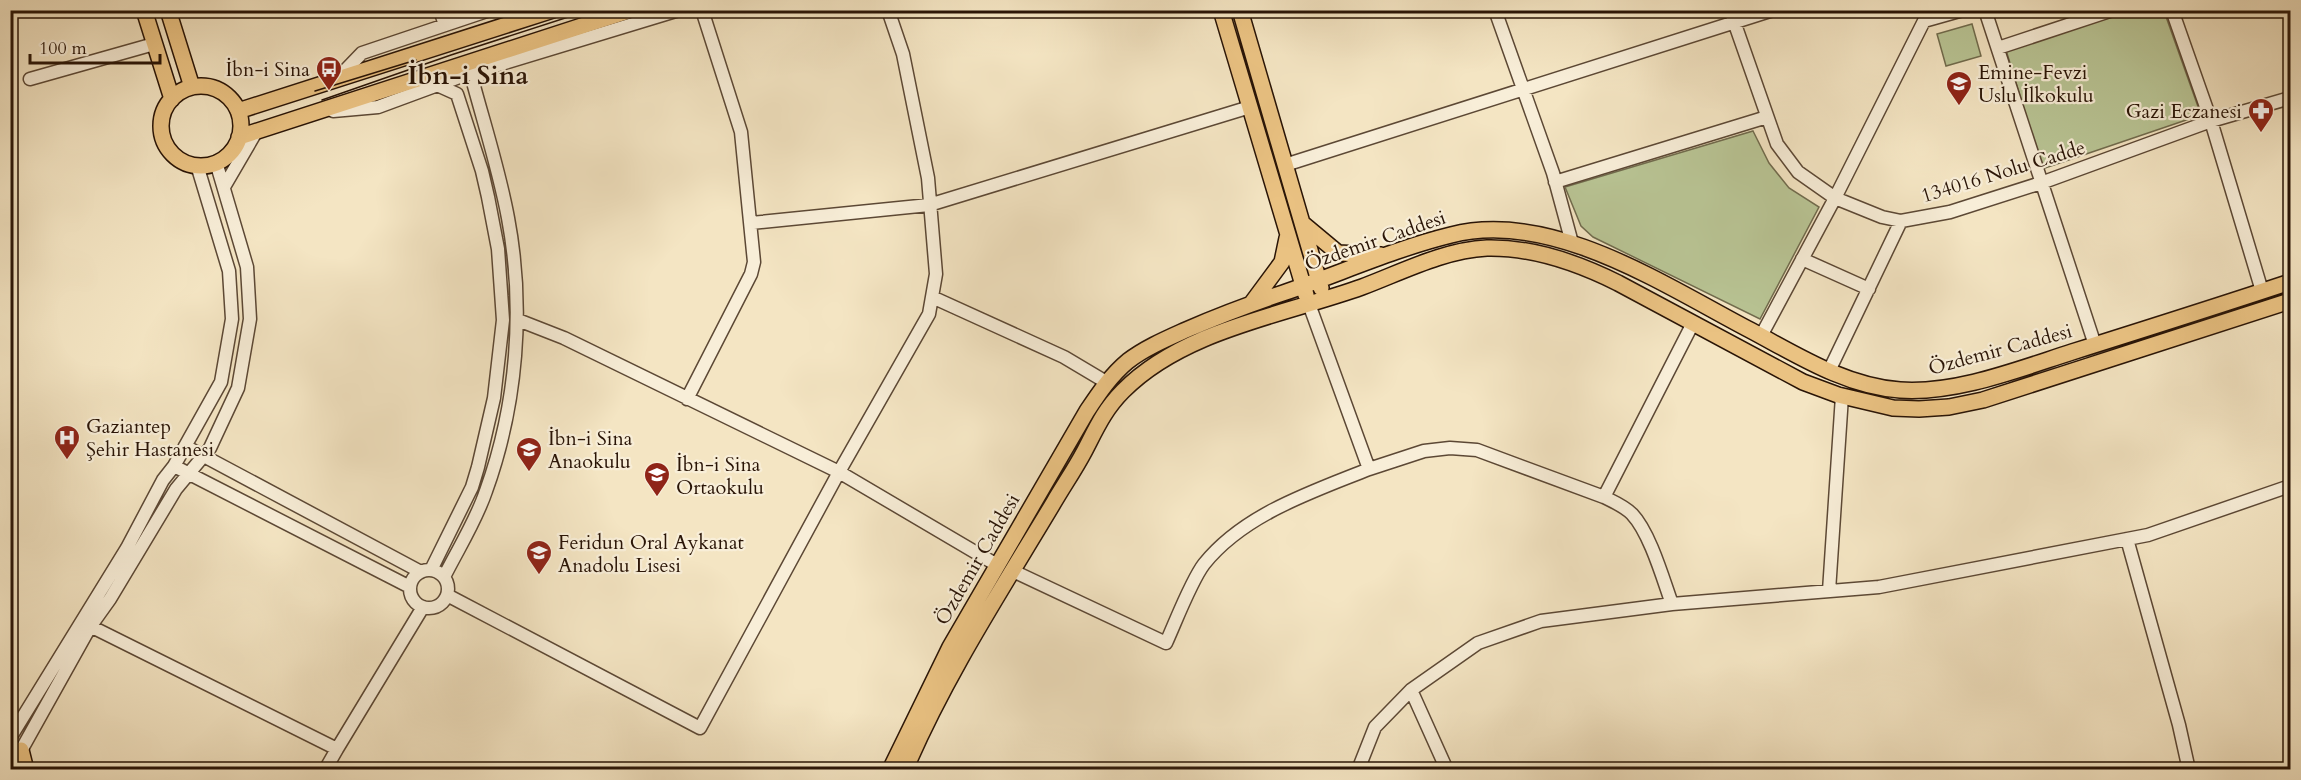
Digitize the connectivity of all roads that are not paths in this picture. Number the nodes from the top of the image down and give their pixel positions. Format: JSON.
{"nodes":[{"id":1,"x":144,"y":10,"type":"edge"},
{"id":2,"x":168,"y":10,"type":"edge"},
{"id":3,"x":440,"y":10,"type":"edge"},
{"id":4,"x":490,"y":10,"type":"edge"},
{"id":5,"x":553,"y":10,"type":"edge"},
{"id":6,"x":631,"y":10,"type":"edge"},
{"id":7,"x":679,"y":10,"type":"edge"},
{"id":8,"x":702,"y":10,"type":"edge"},
{"id":9,"x":888,"y":10,"type":"edge"},
{"id":10,"x":1221,"y":10,"type":"edge"},
{"id":11,"x":1240,"y":10,"type":"edge"},
{"id":12,"x":1495,"y":10,"type":"edge"},
{"id":13,"x":1730,"y":10,"type":"edge"},
{"id":14,"x":1773,"y":10,"type":"edge"},
{"id":15,"x":1963,"y":10,"type":"edge"},
{"id":16,"x":1985,"y":10,"type":"edge"},
{"id":17,"x":2113,"y":10,"type":"edge"},
{"id":18,"x":2172,"y":10,"type":"edge"},
{"id":19,"x":1923,"y":16,"type":"edge"},
{"id":20,"x":1734,"y":23,"type":"junction"},
{"id":21,"x":445,"y":25,"type":"junction"},
{"id":22,"x":154,"y":44,"type":"junction"},
{"id":23,"x":1998,"y":48,"type":"junction"},
{"id":24,"x":482,"y":70,"type":"junction"},
{"id":25,"x":30,"y":79,"type":"dead end"},
{"id":26,"x":334,"y":81,"type":"junction"},
{"id":27,"x":437,"y":85,"type":"junction"},
{"id":28,"x":474,"y":86,"type":"junction"},
{"id":29,"x":192,"y":87,"type":"junction"},
{"id":30,"x":1524,"y":90,"type":"junction"},
{"id":31,"x":457,"y":94,"type":"junction"},
{"id":32,"x":2290,"y":98,"type":"edge"},
{"id":33,"x":172,"y":99,"type":"junction"},
{"id":34,"x":1250,"y":106,"type":"junction"},
{"id":35,"x":238,"y":111,"type":"junction"},
{"id":36,"x":314,"y":113,"type":"junction"},
{"id":37,"x":1767,"y":117,"type":"junction"},
{"id":38,"x":2211,"y":122,"type":"junction"},
{"id":39,"x":256,"y":132,"type":"junction"},
{"id":40,"x":239,"y":137,"type":"junction"},
{"id":41,"x":216,"y":162,"type":"junction"},
{"id":42,"x":197,"y":165,"type":"junction"},
{"id":43,"x":1285,"y":165,"type":"junction"},
{"id":44,"x":1555,"y":183,"type":"junction"},
{"id":45,"x":2040,"y":183,"type":"junction"},
{"id":46,"x":224,"y":187,"type":"junction"},
{"id":47,"x":1835,"y":198,"type":"junction"},
{"id":48,"x":928,"y":205,"type":"junction"},
{"id":49,"x":1901,"y":221,"type":"junction"},
{"id":50,"x":1302,"y":222,"type":"junction"},
{"id":51,"x":751,"y":223,"type":"junction"},
{"id":52,"x":1287,"y":235,"type":"junction"},
{"id":53,"x":1572,"y":243,"type":"junction"},
{"id":54,"x":1387,"y":256,"type":"junction"},
{"id":55,"x":1802,"y":259,"type":"junction"},
{"id":56,"x":1319,"y":280,"type":"junction"},
{"id":57,"x":2290,"y":282,"type":"edge"},
{"id":58,"x":1304,"y":286,"type":"junction"},
{"id":59,"x":1869,"y":289,"type":"junction"},
{"id":60,"x":2262,"y":291,"type":"junction"},
{"id":61,"x":932,"y":297,"type":"junction"},
{"id":62,"x":1324,"y":299,"type":"junction"},
{"id":63,"x":2290,"y":301,"type":"edge"},
{"id":64,"x":1251,"y":304,"type":"junction"},
{"id":65,"x":1309,"y":304,"type":"junction"},
{"id":66,"x":518,"y":320,"type":"junction"},
{"id":67,"x":1693,"y":323,"type":"junction"},
{"id":68,"x":1761,"y":336,"type":"junction"},
{"id":69,"x":2095,"y":345,"type":"junction"},
{"id":70,"x":1828,"y":371,"type":"junction"},
{"id":71,"x":1106,"y":382,"type":"junction"},
{"id":72,"x":1842,"y":396,"type":"junction"},
{"id":73,"x":687,"y":399,"type":"junction"},
{"id":74,"x":184,"y":446,"type":"junction"},
{"id":75,"x":203,"y":457,"type":"junction"},
{"id":76,"x":174,"y":466,"type":"junction"},
{"id":77,"x":1369,"y":469,"type":"junction"},
{"id":78,"x":839,"y":472,"type":"junction"},
{"id":79,"x":190,"y":474,"type":"junction"},
{"id":80,"x":2290,"y":486,"type":"edge"},
{"id":81,"x":1604,"y":497,"type":"junction"},
{"id":82,"x":2127,"y":539,"type":"junction"},
{"id":83,"x":997,"y":565,"type":"junction"},
{"id":84,"x":426,"y":571,"type":"junction"},
{"id":85,"x":1013,"y":571,"type":"junction"},
{"id":86,"x":444,"y":577,"type":"junction"},
{"id":87,"x":410,"y":587,"type":"junction"},
{"id":88,"x":1829,"y":591,"type":"junction"},
{"id":89,"x":447,"y":595,"type":"junction"},
{"id":90,"x":1672,"y":604,"type":"junction"},
{"id":91,"x":423,"y":607,"type":"junction"},
{"id":92,"x":86,"y":624,"type":"junction"},
{"id":93,"x":1410,"y":690,"type":"junction"},
{"id":94,"x":10,"y":738,"type":"edge"},
{"id":95,"x":336,"y":749,"type":"junction"},
{"id":96,"x":21,"y":750,"type":"joint"},
{"id":97,"x":911,"y":754,"type":"junction"},
{"id":98,"x":17,"y":766,"type":"edge"},
{"id":99,"x":325,"y":770,"type":"edge"},
{"id":100,"x":890,"y":770,"type":"edge"},
{"id":101,"x":904,"y":770,"type":"edge"},
{"id":102,"x":911,"y":770,"type":"edge"},
{"id":103,"x":1358,"y":770,"type":"edge"},
{"id":104,"x":1447,"y":770,"type":"edge"},
{"id":105,"x":2189,"y":770,"type":"edge"}],
"edges":[{"from":1,"to":22,"type":"main road"},
{"from":2,"to":29,"type":"main road"},
{"from":3,"to":21,"type":"street"},
{"from":4,"to":21,"type":"street"},
{"from":5,"to":26,"type":"main road"},
{"from":6,"to":36,"type":"main road"},
{"from":7,"to":24,"type":"street"},
{"from":8,"to":51,"type":"street"},
{"from":9,"to":48,"type":"street"},
{"from":10,"to":34,"type":"main road"},
{"from":11,"to":43,"type":"main road"},
{"from":12,"to":30,"type":"street"},
{"from":13,"to":20,"type":"street","name":"134016 Nolu Cadde"},
{"from":14,"to":20,"type":"street"},
{"from":15,"to":19,"type":"street"},
{"from":16,"to":23,"type":"street"},
{"from":17,"to":23,"type":"street"},
{"from":18,"to":38,"type":"street"},
{"from":19,"to":47,"type":"street"},
{"from":20,"to":30,"type":"street"},
{"from":20,"to":37,"type":"street","name":"134016 Nolu Cadde"},
{"from":21,"to":26,"type":"street"},
{"from":22,"to":25,"type":"street"},
{"from":22,"to":33,"type":"main road"},
{"from":23,"to":45,"type":"street"},
{"from":24,"to":27,"type":"street"},
{"from":24,"to":28,"type":"street"},
{"from":26,"to":35,"type":"main road"},
{"from":27,"to":31,"type":"street"},
{"from":27,"to":36,"type":"street"},
{"from":28,"to":31,"type":"street"},
{"from":28,"to":66,"type":"street"},
{"from":29,"to":33,"type":"main road"},
{"from":29,"to":35,"type":"main road"},
{"from":30,"to":43,"type":"street"},
{"from":30,"to":44,"type":"street"},
{"from":31,"to":84,"type":"street"},
{"from":32,"to":38,"type":"street","name":"134016 Nolu Cadde"},
{"from":33,"to":42,"type":"main road"},
{"from":34,"to":48,"type":"street"},
{"from":34,"to":52,"type":"main road"},
{"from":35,"to":40,"type":"main road"},
{"from":36,"to":39,"type":"main road"},
{"from":37,"to":44,"type":"street"},
{"from":37,"to":47,"type":"street","name":"134016 Nolu Cadde"},
{"from":38,"to":45,"type":"street","name":"134016 Nolu Cadde"},
{"from":38,"to":60,"type":"street"},
{"from":39,"to":40,"type":"main road"},
{"from":39,"to":46,"type":"street"},
{"from":40,"to":41,"type":"main road"},
{"from":41,"to":42,"type":"main road"},
{"from":41,"to":46,"type":"street"},
{"from":42,"to":74,"type":"street"},
{"from":43,"to":50,"type":"main road"},
{"from":44,"to":53,"type":"street"},
{"from":45,"to":49,"type":"street","name":"134016 Nolu Cadde"},
{"from":45,"to":69,"type":"street"},
{"from":46,"to":75,"type":"street"},
{"from":47,"to":49,"type":"street","name":"134016 Nolu Cadde"},
{"from":47,"to":55,"type":"street"},
{"from":48,"to":51,"type":"street"},
{"from":48,"to":61,"type":"street"},
{"from":49,"to":59,"type":"street"},
{"from":50,"to":54,"type":"main road"},
{"from":50,"to":56,"type":"main road"},
{"from":51,"to":73,"type":"street"},
{"from":52,"to":58,"type":"main road"},
{"from":52,"to":64,"type":"main road"},
{"from":53,"to":54,"type":"main road","name":"Özdemir Caddesi"},
{"from":53,"to":68,"type":"main road","name":"Özdemir Caddesi"},
{"from":54,"to":56,"type":"main road","name":"Özdemir Caddesi"},
{"from":55,"to":59,"type":"street"},
{"from":55,"to":68,"type":"street"},
{"from":56,"to":58,"type":"main road","name":"Özdemir Caddesi"},
{"from":56,"to":62,"type":"main road"},
{"from":57,"to":60,"type":"main road","name":"Özdemir Caddesi"},
{"from":58,"to":64,"type":"main road","name":"Özdemir Caddesi"},
{"from":58,"to":65,"type":"main road"},
{"from":59,"to":70,"type":"street"},
{"from":60,"to":69,"type":"main road","name":"Özdemir Caddesi"},
{"from":61,"to":71,"type":"street"},
{"from":61,"to":78,"type":"street"},
{"from":62,"to":65,"type":"main road","name":"Özdemir Caddesi"},
{"from":62,"to":67,"type":"main road","name":"Özdemir Caddesi"},
{"from":63,"to":72,"type":"main road","name":"Özdemir Caddesi"},
{"from":64,"to":71,"type":"main road","name":"Özdemir Caddesi"},
{"from":65,"to":77,"type":"street"},
{"from":65,"to":85,"type":"main road","name":"Özdemir Caddesi"},
{"from":66,"to":73,"type":"street"},
{"from":66,"to":86,"type":"street"},
{"from":67,"to":72,"type":"main road","name":"Özdemir Caddesi"},
{"from":67,"to":81,"type":"street"},
{"from":68,"to":70,"type":"main road","name":"Özdemir Caddesi"},
{"from":69,"to":70,"type":"main road","name":"Özdemir Caddesi"},
{"from":71,"to":83,"type":"main road","name":"Özdemir Caddesi"},
{"from":72,"to":88,"type":"street"},
{"from":73,"to":78,"type":"street"},
{"from":74,"to":75,"type":"street"},
{"from":74,"to":76,"type":"street"},
{"from":75,"to":79,"type":"street"},
{"from":75,"to":84,"type":"street"},
{"from":76,"to":79,"type":"street"},
{"from":76,"to":92,"type":"street"},
{"from":77,"to":81,"type":"street"},
{"from":77,"to":85,"type":"street"},
{"from":78,"to":83,"type":"street"},
{"from":78,"to":89,"type":"street"},
{"from":79,"to":87,"type":"street"},
{"from":79,"to":92,"type":"street"},
{"from":80,"to":82,"type":"street"},
{"from":81,"to":90,"type":"street"},
{"from":82,"to":88,"type":"street"},
{"from":82,"to":105,"type":"street"},
{"from":83,"to":100,"type":"main road","name":"Özdemir Caddesi"},
{"from":84,"to":86,"type":"street"},
{"from":84,"to":87,"type":"street"},
{"from":85,"to":97,"type":"main road","name":"Özdemir Caddesi"},
{"from":86,"to":89,"type":"street"},
{"from":87,"to":91,"type":"street"},
{"from":88,"to":90,"type":"street"},
{"from":89,"to":91,"type":"street"},
{"from":90,"to":93,"type":"street"},
{"from":91,"to":95,"type":"street"},
{"from":92,"to":94,"type":"street"},
{"from":92,"to":95,"type":"street"},
{"from":92,"to":96,"type":"street"},
{"from":93,"to":103,"type":"street"},
{"from":93,"to":104,"type":"street"},
{"from":95,"to":99,"type":"street"},
{"from":96,"to":98,"type":"main road"},
{"from":97,"to":101,"type":"main road","name":"Özdemir Caddesi"},
{"from":97,"to":102,"type":"main road"}]}
